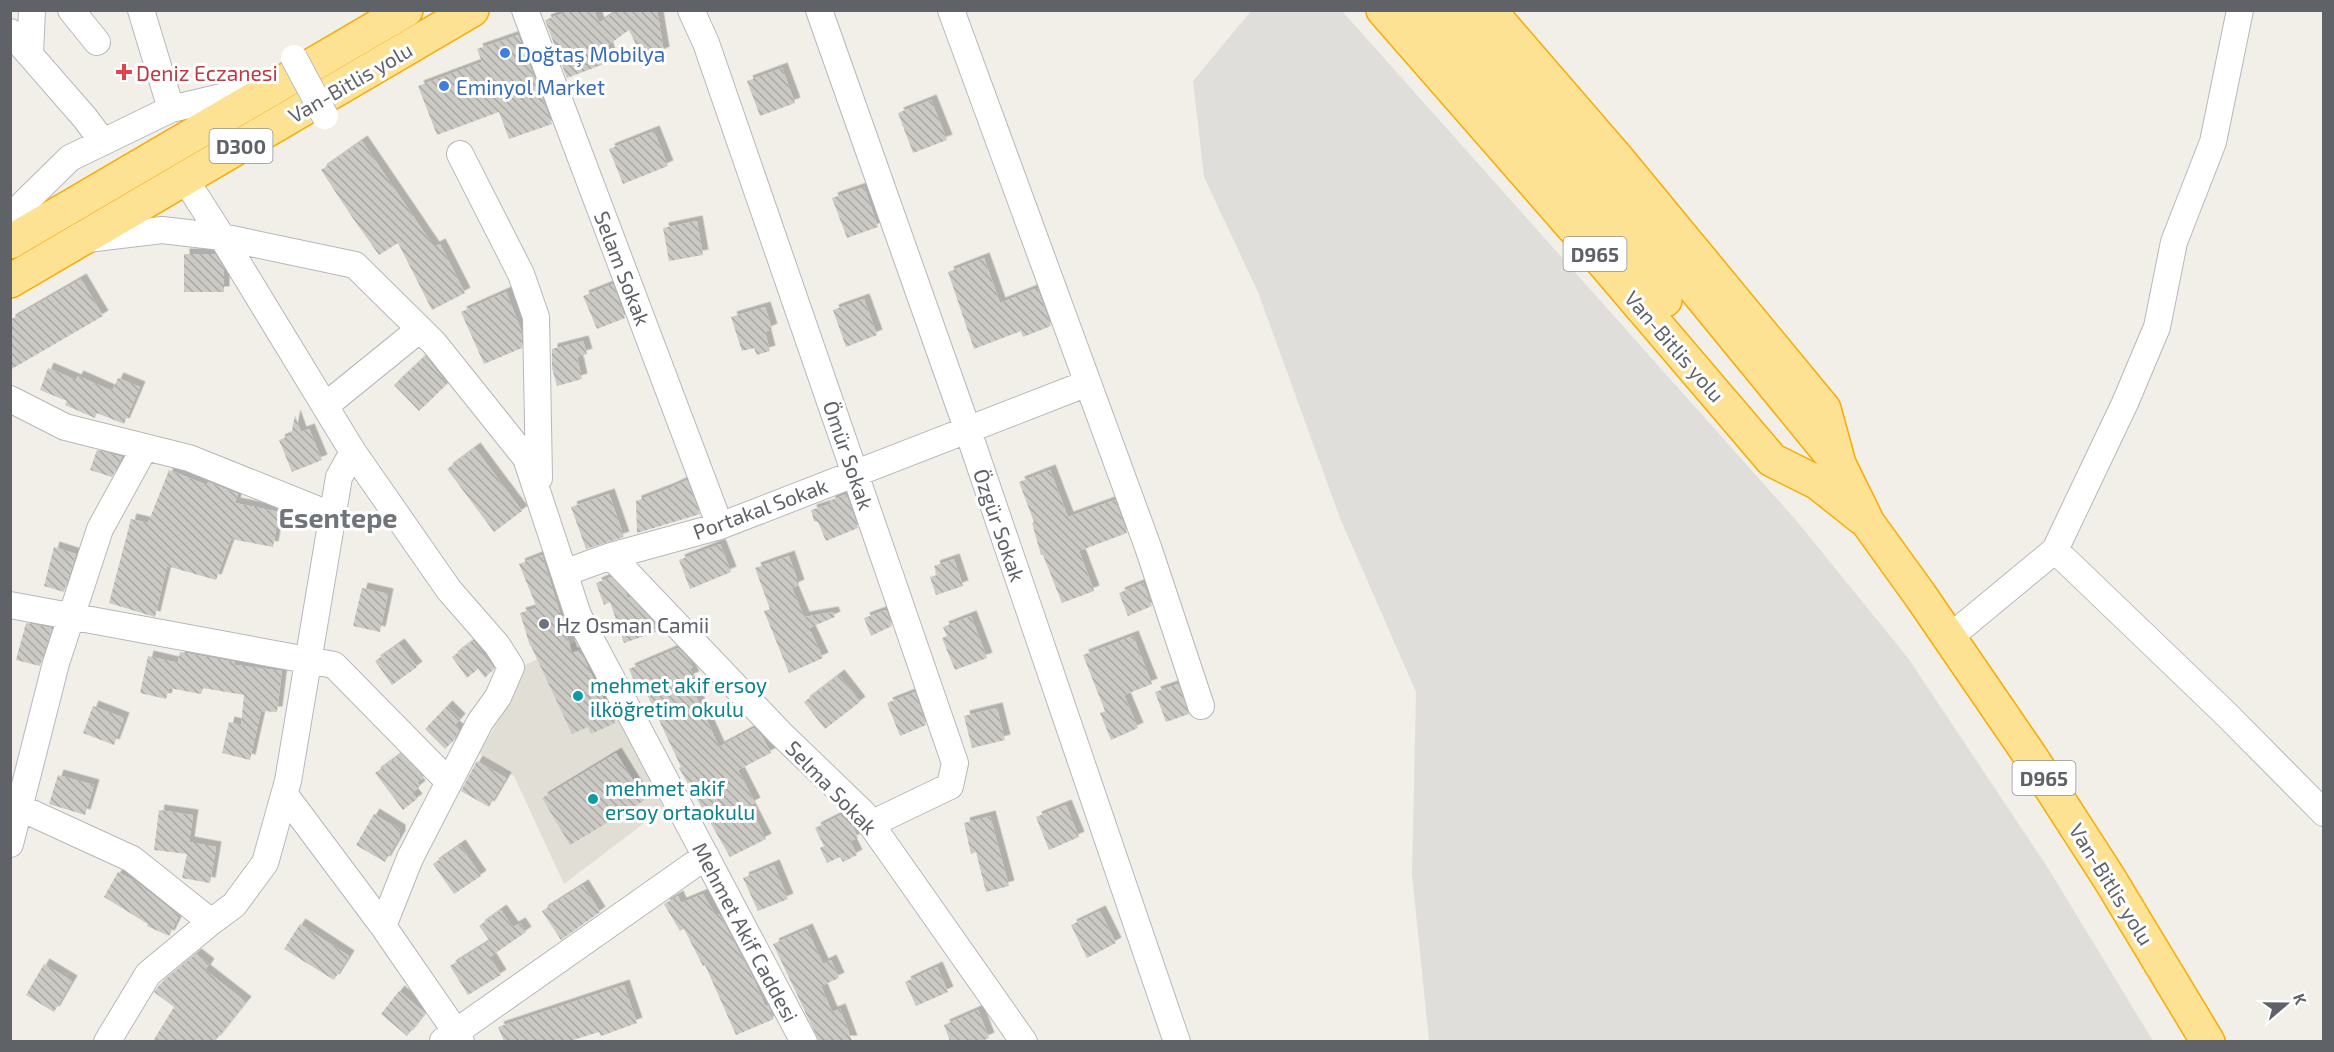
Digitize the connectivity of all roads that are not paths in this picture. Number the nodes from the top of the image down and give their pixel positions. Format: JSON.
{"nodes":[{"id":1,"x":32,"y":10,"type":"edge"},
{"id":2,"x":71,"y":10,"type":"edge"},
{"id":3,"x":141,"y":10,"type":"edge"},
{"id":4,"x":406,"y":10,"type":"edge"},
{"id":5,"x":472,"y":10,"type":"edge"},
{"id":6,"x":525,"y":10,"type":"edge"},
{"id":7,"x":691,"y":10,"type":"edge"},
{"id":8,"x":819,"y":10,"type":"edge"},
{"id":9,"x":951,"y":10,"type":"edge"},
{"id":10,"x":1383,"y":10,"type":"edge"},
{"id":11,"x":1416,"y":10,"type":"edge"},
{"id":12,"x":1452,"y":10,"type":"edge"},
{"id":13,"x":2240,"y":10,"type":"edge"},
{"id":14,"x":1495,"y":13,"type":"edge"},
{"id":15,"x":10,"y":32,"type":"edge"},
{"id":16,"x":98,"y":42,"type":"dead end"},
{"id":17,"x":30,"y":54,"type":"junction"},
{"id":18,"x":287,"y":71,"type":"junction"},
{"id":19,"x":171,"y":109,"type":"junction"},
{"id":20,"x":325,"y":116,"type":"dead end"},
{"id":21,"x":102,"y":142,"type":"junction"},
{"id":22,"x":460,"y":154,"type":"dead end"},
{"id":23,"x":185,"y":179,"type":"junction"},
{"id":24,"x":10,"y":217,"type":"edge"},
{"id":25,"x":222,"y":237,"type":"junction"},
{"id":26,"x":81,"y":240,"type":"junction"},
{"id":27,"x":10,"y":242,"type":"edge"},
{"id":28,"x":10,"y":281,"type":"edge"},
{"id":29,"x":420,"y":329,"type":"junction"},
{"id":30,"x":1088,"y":383,"type":"junction"},
{"id":31,"x":10,"y":399,"type":"edge"},
{"id":32,"x":325,"y":406,"type":"junction"},
{"id":33,"x":967,"y":428,"type":"junction"},
{"id":34,"x":145,"y":447,"type":"junction"},
{"id":35,"x":353,"y":452,"type":"junction"},
{"id":36,"x":855,"y":472,"type":"junction"},
{"id":37,"x":1829,"y":474,"type":"junction"},
{"id":38,"x":540,"y":500,"type":"junction"},
{"id":39,"x":331,"y":515,"type":"junction"},
{"id":40,"x":720,"y":526,"type":"junction"},
{"id":41,"x":2055,"y":550,"type":"junction"},
{"id":42,"x":611,"y":556,"type":"junction"},
{"id":43,"x":564,"y":573,"type":"junction"},
{"id":44,"x":10,"y":605,"type":"edge"},
{"id":45,"x":72,"y":616,"type":"junction"},
{"id":46,"x":1950,"y":637,"type":"junction"},
{"id":47,"x":308,"y":659,"type":"junction"},
{"id":48,"x":1201,"y":706,"type":"dead end"},
{"id":49,"x":449,"y":782,"type":"junction"},
{"id":50,"x":285,"y":795,"type":"junction"},
{"id":51,"x":15,"y":806,"type":"edge"},
{"id":52,"x":2324,"y":813,"type":"edge"},
{"id":53,"x":871,"y":824,"type":"junction"},
{"id":54,"x":10,"y":844,"type":"edge"},
{"id":55,"x":706,"y":856,"type":"junction"},
{"id":56,"x":212,"y":922,"type":"junction"},
{"id":57,"x":383,"y":926,"type":"junction"},
{"id":58,"x":453,"y":1038,"type":"edge"},
{"id":59,"x":107,"y":1041,"type":"edge"},
{"id":60,"x":804,"y":1041,"type":"edge"},
{"id":61,"x":1024,"y":1041,"type":"edge"},
{"id":62,"x":1177,"y":1041,"type":"edge"},
{"id":63,"x":2208,"y":1041,"type":"edge"}],
"edges":[{"from":1,"to":17,"type":"street"},
{"from":2,"to":16,"type":"street"},
{"from":3,"to":19,"type":"street"},
{"from":4,"to":18,"type":"highway","name":"Van-Bitlis yolu","number":"D300"},
{"from":5,"to":23,"type":"highway","name":"Van-Bitlis yolu","number":"D300"},
{"from":6,"to":40,"type":"street","name":"Selam Sokak"},
{"from":7,"to":36,"type":"street","name":"Ömür Sokak"},
{"from":8,"to":33,"type":"street","name":"Özgür Sokak"},
{"from":9,"to":30,"type":"street"},
{"from":10,"to":37,"type":"highway","name":"Van-Bitlis yolu","number":"D965"},
{"from":11,"to":37,"type":"highway"},
{"from":12,"to":37,"type":"highway"},
{"from":13,"to":41,"type":"street"},
{"from":14,"to":37,"type":"highway","name":"Van-Bitlis yolu"},
{"from":15,"to":17,"type":"street"},
{"from":17,"to":21,"type":"street"},
{"from":18,"to":19,"type":"street"},
{"from":18,"to":20,"type":"street","bridge":true},
{"from":18,"to":27,"type":"highway","name":"Van-Bitlis yolu","number":"D300"},
{"from":19,"to":21,"type":"street"},
{"from":21,"to":24,"type":"street"},
{"from":22,"to":38,"type":"street"},
{"from":23,"to":25,"type":"street"},
{"from":23,"to":26,"type":"highway","name":"Van-Bitlis yolu","number":"D300"},
{"from":25,"to":26,"type":"street","name":"Mehmet Akif Caddesi"},
{"from":25,"to":29,"type":"street","name":"Mehmet Akif Caddesi"},
{"from":25,"to":32,"type":"street"},
{"from":26,"to":28,"type":"highway","name":"Van-Bitlis yolu","number":"D300"},
{"from":29,"to":32,"type":"street"},
{"from":29,"to":38,"type":"street","name":"Mehmet Akif Caddesi"},
{"from":30,"to":33,"type":"street","name":"Portakal Sokak"},
{"from":30,"to":48,"type":"street"},
{"from":31,"to":34,"type":"street"},
{"from":32,"to":35,"type":"street"},
{"from":33,"to":36,"type":"street","name":"Portakal Sokak"},
{"from":33,"to":62,"type":"street","name":"Özgür Sokak"},
{"from":34,"to":39,"type":"street"},
{"from":34,"to":45,"type":"street"},
{"from":35,"to":39,"type":"street"},
{"from":35,"to":49,"type":"street"},
{"from":36,"to":40,"type":"street","name":"Portakal Sokak"},
{"from":36,"to":53,"type":"street","name":"Ömür Sokak"},
{"from":37,"to":46,"type":"highway","name":"Van-Bitlis yolu","number":"D965"},
{"from":38,"to":43,"type":"street","name":"Mehmet Akif Caddesi"},
{"from":39,"to":47,"type":"street"},
{"from":40,"to":42,"type":"street","name":"Portakal Sokak"},
{"from":41,"to":46,"type":"street"},
{"from":41,"to":52,"type":"street"},
{"from":42,"to":43,"type":"street","name":"Portakal Sokak"},
{"from":42,"to":53,"type":"street","name":"Selma Sokak"},
{"from":43,"to":55,"type":"street","name":"Mehmet Akif Caddesi"},
{"from":44,"to":45,"type":"street"},
{"from":45,"to":47,"type":"street"},
{"from":45,"to":51,"type":"street"},
{"from":46,"to":63,"type":"highway","name":"Van-Bitlis yolu","number":"D965"},
{"from":47,"to":49,"type":"street"},
{"from":47,"to":50,"type":"street"},
{"from":49,"to":57,"type":"street"},
{"from":50,"to":56,"type":"street"},
{"from":50,"to":57,"type":"street"},
{"from":51,"to":54,"type":"street"},
{"from":51,"to":56,"type":"street"},
{"from":53,"to":61,"type":"street","name":"Selma Sokak"},
{"from":55,"to":58,"type":"street"},
{"from":55,"to":60,"type":"street","name":"Mehmet Akif Caddesi"},
{"from":56,"to":59,"type":"street"},
{"from":57,"to":58,"type":"street"}]}
